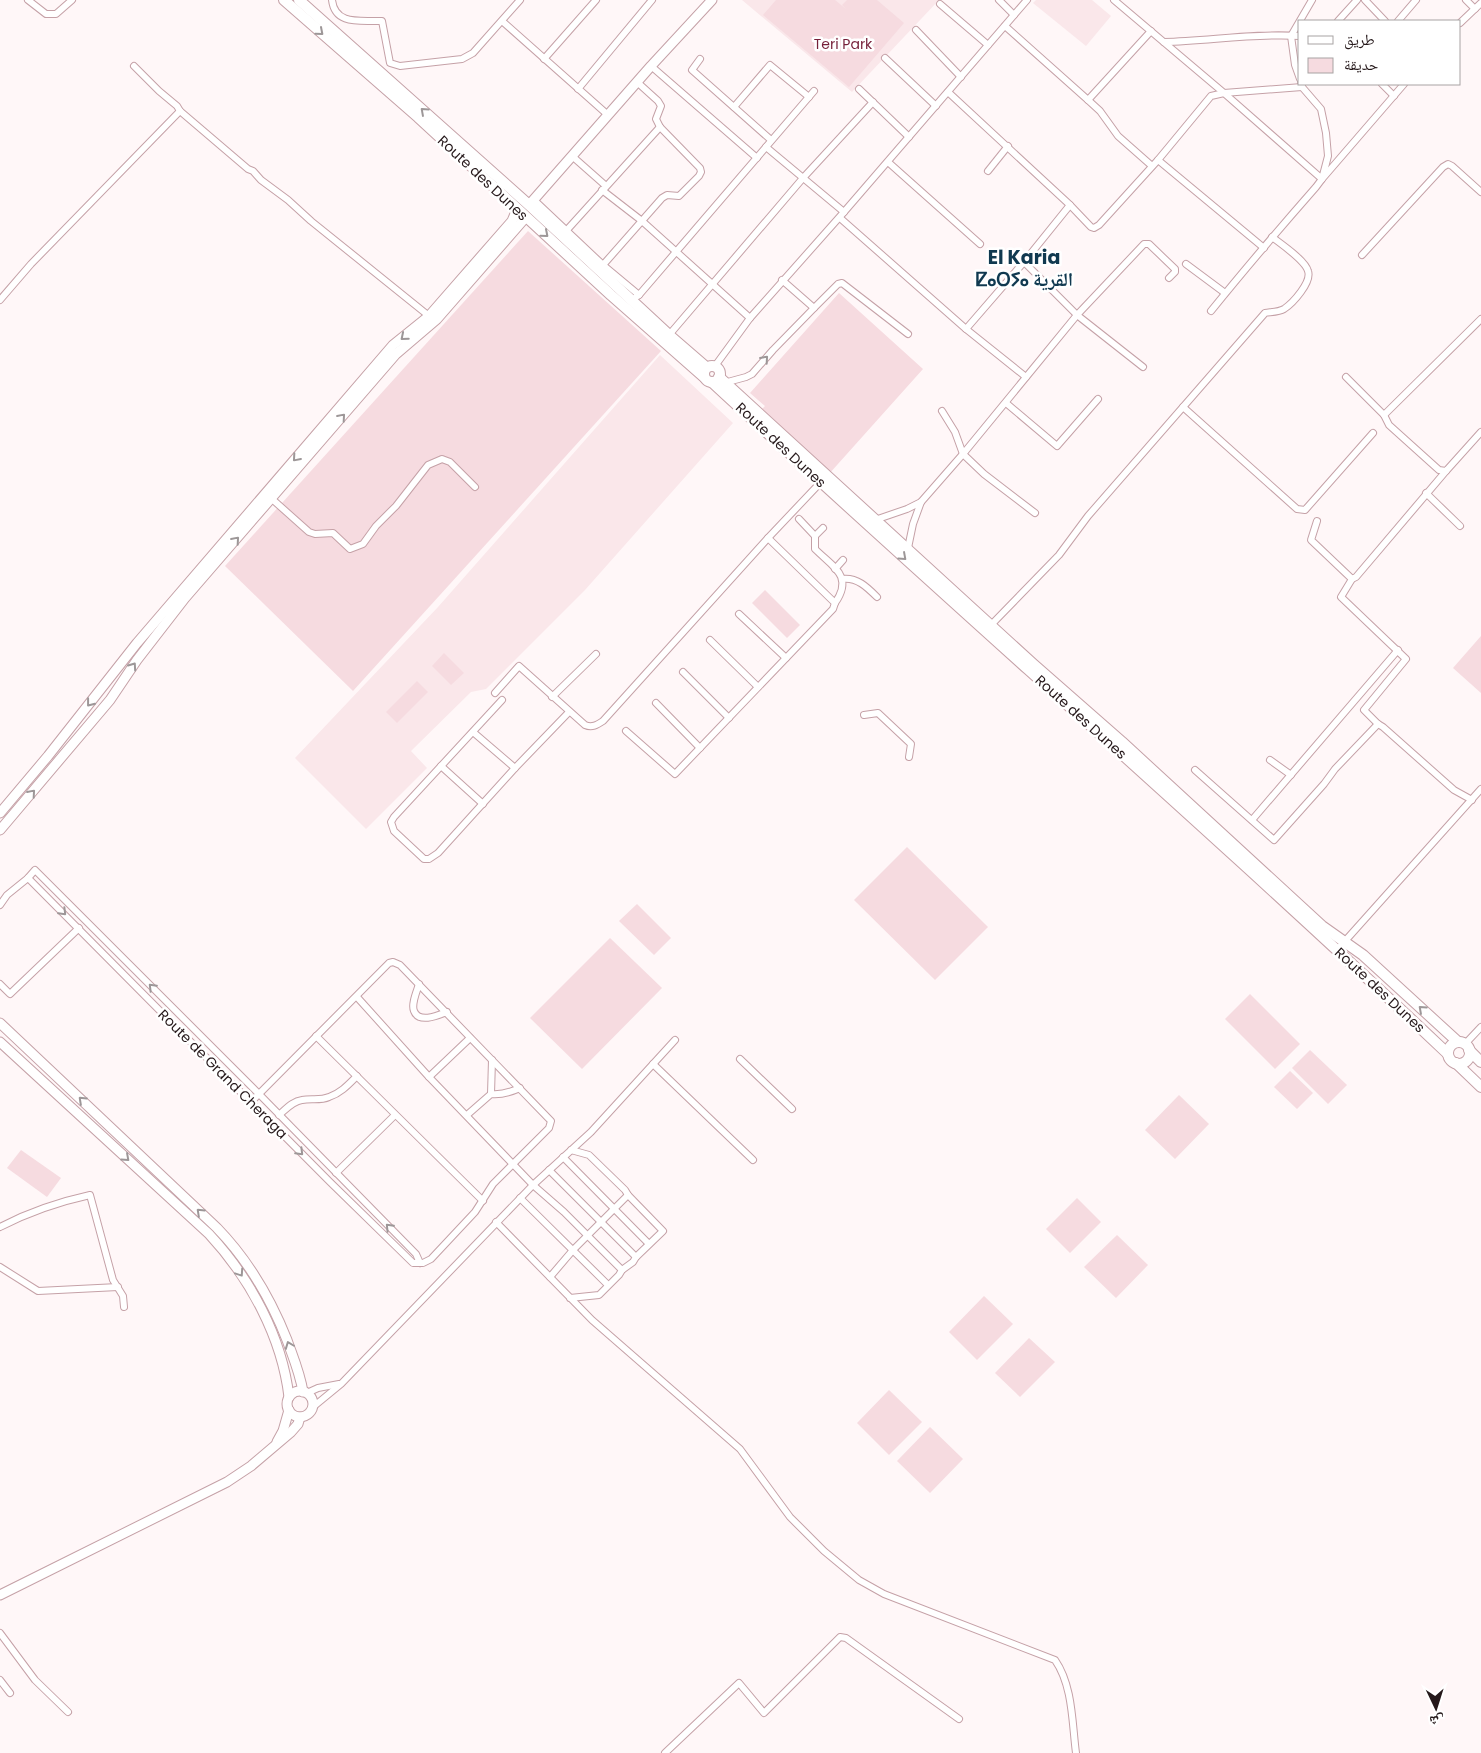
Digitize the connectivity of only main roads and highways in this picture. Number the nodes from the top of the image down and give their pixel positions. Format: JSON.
{"nodes":[{"id":1,"x":284,"y":0,"type":"edge"},
{"id":2,"x":299,"y":0,"type":"edge"},
{"id":3,"x":714,"y":375,"type":"junction"},
{"id":4,"x":871,"y":522,"type":"junction"},
{"id":5,"x":1341,"y":946,"type":"junction"},
{"id":6,"x":1464,"y":1045,"type":"junction"},
{"id":7,"x":1448,"y":1054,"type":"junction"},
{"id":8,"x":1481,"y":1062,"type":"edge"},
{"id":9,"x":1456,"y":1063,"type":"junction"},
{"id":10,"x":1481,"y":1087,"type":"edge"}],
"edges":[{"from":1,"to":3,"type":"main road","name":"Route des Dunes","one_way":true},
{"from":3,"to":2,"type":"main road","name":"Route des Dunes","one_way":true},
{"from":3,"to":4,"type":"main road","name":"Route des Dunes"},
{"from":3,"to":4,"type":"main road","name":"Route des Dunes"},
{"from":4,"to":5,"type":"main road","name":"Route des Dunes","one_way":true},
{"from":4,"to":5,"type":"main road","name":"Route des Dunes"},
{"from":6,"to":5,"type":"main road","name":"Route des Dunes","one_way":true},
{"from":5,"to":7,"type":"main road","name":"Route des Dunes"},
{"from":6,"to":7,"type":"main road"},
{"from":6,"to":8,"type":"main road","name":"Route des Dunes"},
{"from":6,"to":9,"type":"main road"},
{"from":7,"to":9,"type":"main road"},
{"from":9,"to":10,"type":"main road"}]}
